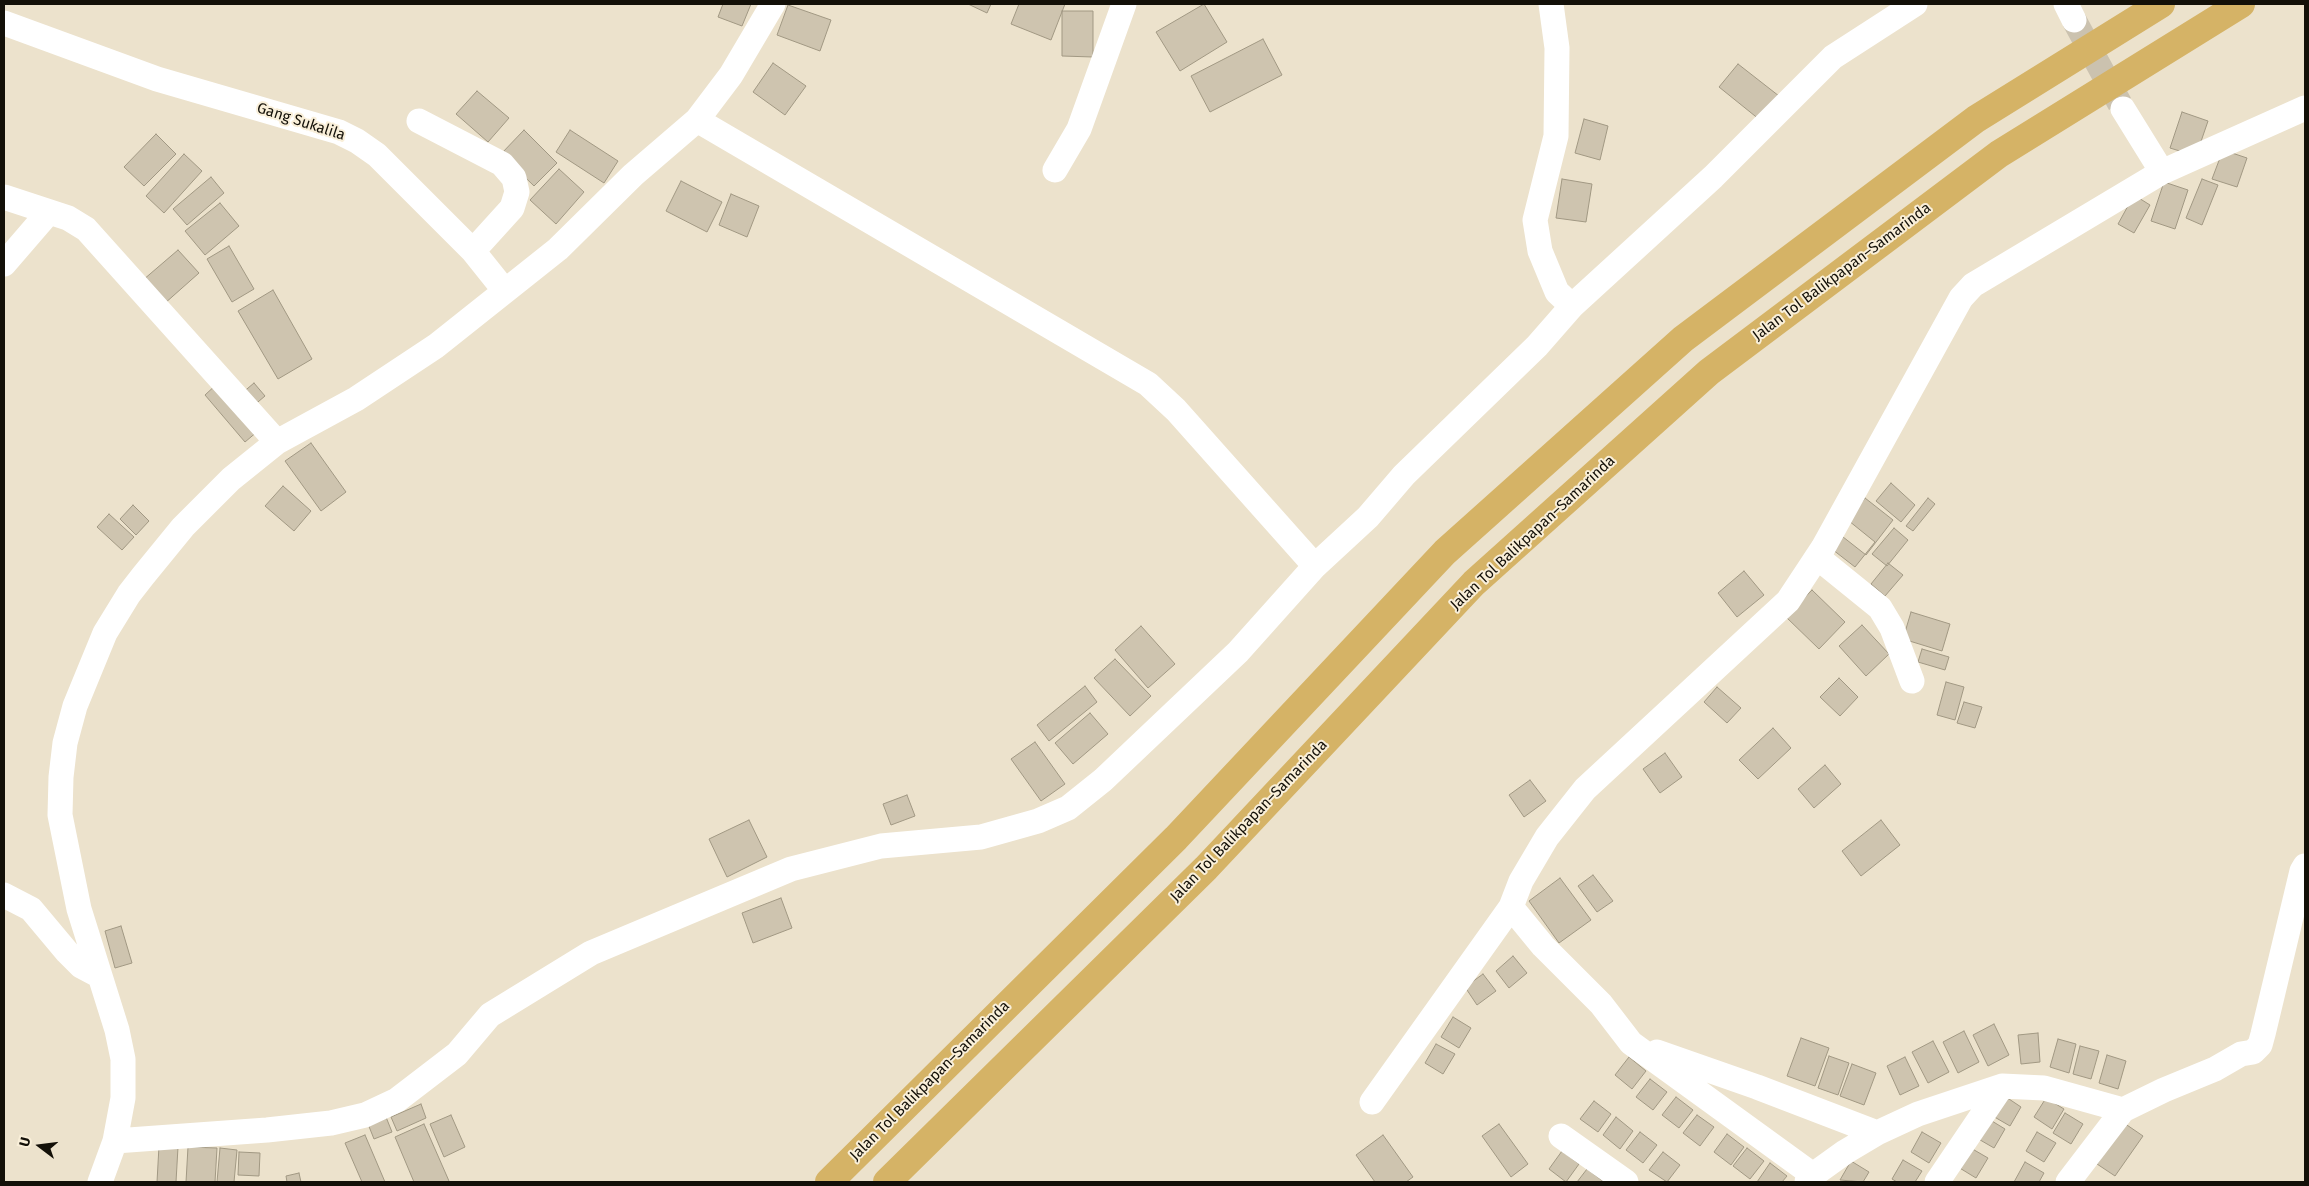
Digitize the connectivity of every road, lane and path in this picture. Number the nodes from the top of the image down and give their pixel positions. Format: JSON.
{"nodes":[{"id":1,"x":773,"y":4,"type":"edge"},
{"id":2,"x":1124,"y":4,"type":"edge"},
{"id":3,"x":1551,"y":4,"type":"edge"},
{"id":4,"x":1915,"y":4,"type":"edge"},
{"id":5,"x":2161,"y":4,"type":"edge"},
{"id":6,"x":2241,"y":4,"type":"edge"},
{"id":7,"x":4,"y":23,"type":"edge"},
{"id":8,"x":2305,"y":108,"type":"edge"},
{"id":9,"x":2123,"y":109,"type":"tunnel mouth"},
{"id":10,"x":697,"y":120,"type":"junction"},
{"id":11,"x":420,"y":121,"type":"dead end"},
{"id":12,"x":1055,"y":170,"type":"dead end"},
{"id":13,"x":2162,"y":172,"type":"junction"},
{"id":14,"x":4,"y":197,"type":"edge"},
{"id":15,"x":48,"y":213,"type":"junction"},
{"id":16,"x":474,"y":251,"type":"junction"},
{"id":17,"x":4,"y":264,"type":"edge"},
{"id":18,"x":505,"y":291,"type":"junction"},
{"id":19,"x":1572,"y":306,"type":"junction"},
{"id":20,"x":277,"y":442,"type":"junction"},
{"id":21,"x":1817,"y":557,"type":"junction"},
{"id":22,"x":1315,"y":566,"type":"junction"},
{"id":23,"x":1912,"y":681,"type":"dead end"},
{"id":24,"x":2305,"y":866,"type":"edge"},
{"id":25,"x":4,"y":895,"type":"edge"},
{"id":26,"x":1511,"y":906,"type":"junction"},
{"id":27,"x":98,"y":975,"type":"junction"},
{"id":28,"x":1631,"y":1043,"type":"junction"},
{"id":29,"x":2002,"y":1086,"type":"junction"},
{"id":30,"x":1372,"y":1102,"type":"dead end"},
{"id":31,"x":2124,"y":1110,"type":"junction"},
{"id":32,"x":1877,"y":1132,"type":"junction"},
{"id":33,"x":1561,"y":1136,"type":"dead end"},
{"id":34,"x":115,"y":1141,"type":"junction"},
{"id":35,"x":1810,"y":1178,"type":"edge"},
{"id":36,"x":100,"y":1182,"type":"edge"},
{"id":37,"x":829,"y":1182,"type":"edge"},
{"id":38,"x":887,"y":1182,"type":"edge"},
{"id":39,"x":1626,"y":1182,"type":"edge"},
{"id":40,"x":1937,"y":1182,"type":"edge"},
{"id":41,"x":2068,"y":1182,"type":"edge"}],
"edges":[{"from":1,"to":10,"type":"street"},
{"from":2,"to":12,"type":"street"},
{"from":3,"to":19,"type":"street"},
{"from":4,"to":19,"type":"street"},
{"from":5,"to":37,"type":"highway","name":"Jalan Tol Balikpapan–Samarinda"},
{"from":6,"to":38,"type":"highway","name":"Jalan Tol Balikpapan–Samarinda"},
{"from":7,"to":16,"type":"street","name":"Gang Sukalila"},
{"from":8,"to":13,"type":"street"},
{"from":9,"to":13,"type":"street"},
{"from":10,"to":18,"type":"street"},
{"from":10,"to":22,"type":"street"},
{"from":11,"to":16,"type":"street"},
{"from":13,"to":21,"type":"street"},
{"from":14,"to":15,"type":"street"},
{"from":15,"to":17,"type":"street"},
{"from":15,"to":20,"type":"street"},
{"from":16,"to":18,"type":"street","name":"Gang Sukalila"},
{"from":18,"to":20,"type":"street"},
{"from":19,"to":22,"type":"street"},
{"from":20,"to":27,"type":"street"},
{"from":21,"to":23,"type":"street"},
{"from":21,"to":26,"type":"street"},
{"from":22,"to":34,"type":"street"},
{"from":24,"to":31,"type":"street"},
{"from":25,"to":27,"type":"street"},
{"from":26,"to":28,"type":"street"},
{"from":26,"to":30,"type":"street"},
{"from":27,"to":34,"type":"street"},
{"from":28,"to":32,"type":"street"},
{"from":28,"to":35,"type":"street"},
{"from":29,"to":31,"type":"street"},
{"from":29,"to":32,"type":"street"},
{"from":29,"to":40,"type":"street"},
{"from":31,"to":41,"type":"street"},
{"from":32,"to":35,"type":"street"},
{"from":33,"to":39,"type":"street"},
{"from":34,"to":36,"type":"street"}]}
